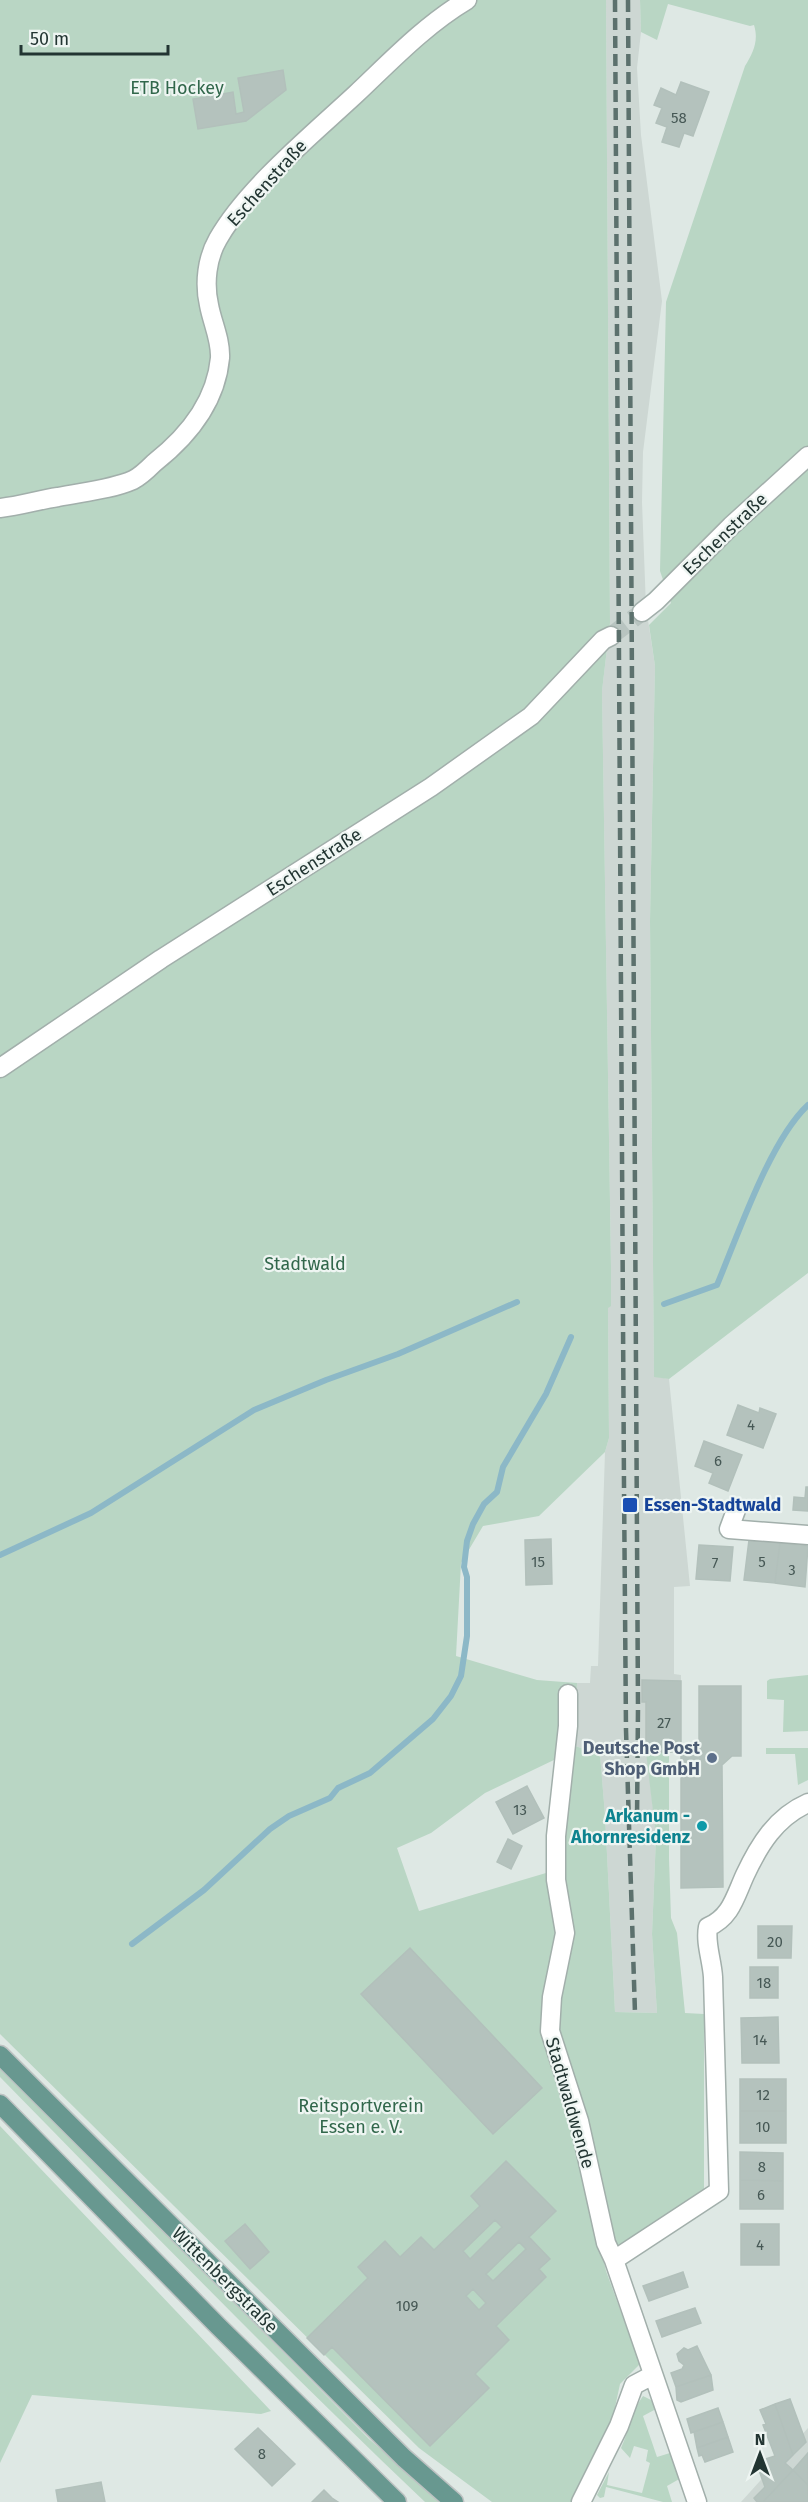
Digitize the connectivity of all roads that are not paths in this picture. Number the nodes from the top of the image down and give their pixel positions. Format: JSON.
{"nodes":[{"id":1,"x":467,"y":0,"type":"edge"},
{"id":2,"x":808,"y":456,"type":"edge"},
{"id":3,"x":0,"y":508,"type":"edge"},
{"id":4,"x":642,"y":612,"type":"tunnel mouth"},
{"id":5,"x":611,"y":636,"type":"tunnel mouth"},
{"id":6,"x":0,"y":1068,"type":"edge"},
{"id":7,"x":736,"y":1510,"type":"dead end"},
{"id":8,"x":808,"y":1535,"type":"edge"},
{"id":9,"x":568,"y":1694,"type":"dead end"},
{"id":10,"x":808,"y":1803,"type":"edge"},
{"id":11,"x":0,"y":2055,"type":"edge"},
{"id":12,"x":0,"y":2104,"type":"edge"},
{"id":13,"x":614,"y":2260,"type":"junction"},
{"id":14,"x":653,"y":2375,"type":"junction"},
{"id":15,"x":397,"y":2502,"type":"edge"},
{"id":16,"x":454,"y":2502,"type":"edge"},
{"id":17,"x":581,"y":2502,"type":"edge"},
{"id":18,"x":697,"y":2502,"type":"edge"}],
"edges":[{"from":1,"to":3,"type":"street","name":"Eschenstraße"},
{"from":2,"to":4,"type":"street","name":"Eschenstraße"},
{"from":5,"to":6,"type":"street","name":"Eschenstraße"},
{"from":7,"to":8,"type":"street"},
{"from":9,"to":13,"type":"street","name":"Stadtwaldwende"},
{"from":10,"to":13,"type":"street"},
{"from":11,"to":16,"type":"main road","name":"Wittenbergstraße"},
{"from":12,"to":15,"type":"main road","name":"Wittenbergstraße"},
{"from":13,"to":14,"type":"street","name":"Stadtwaldwende"},
{"from":14,"to":17,"type":"street"},
{"from":14,"to":18,"type":"street","name":"Stadtwaldwende"}]}
